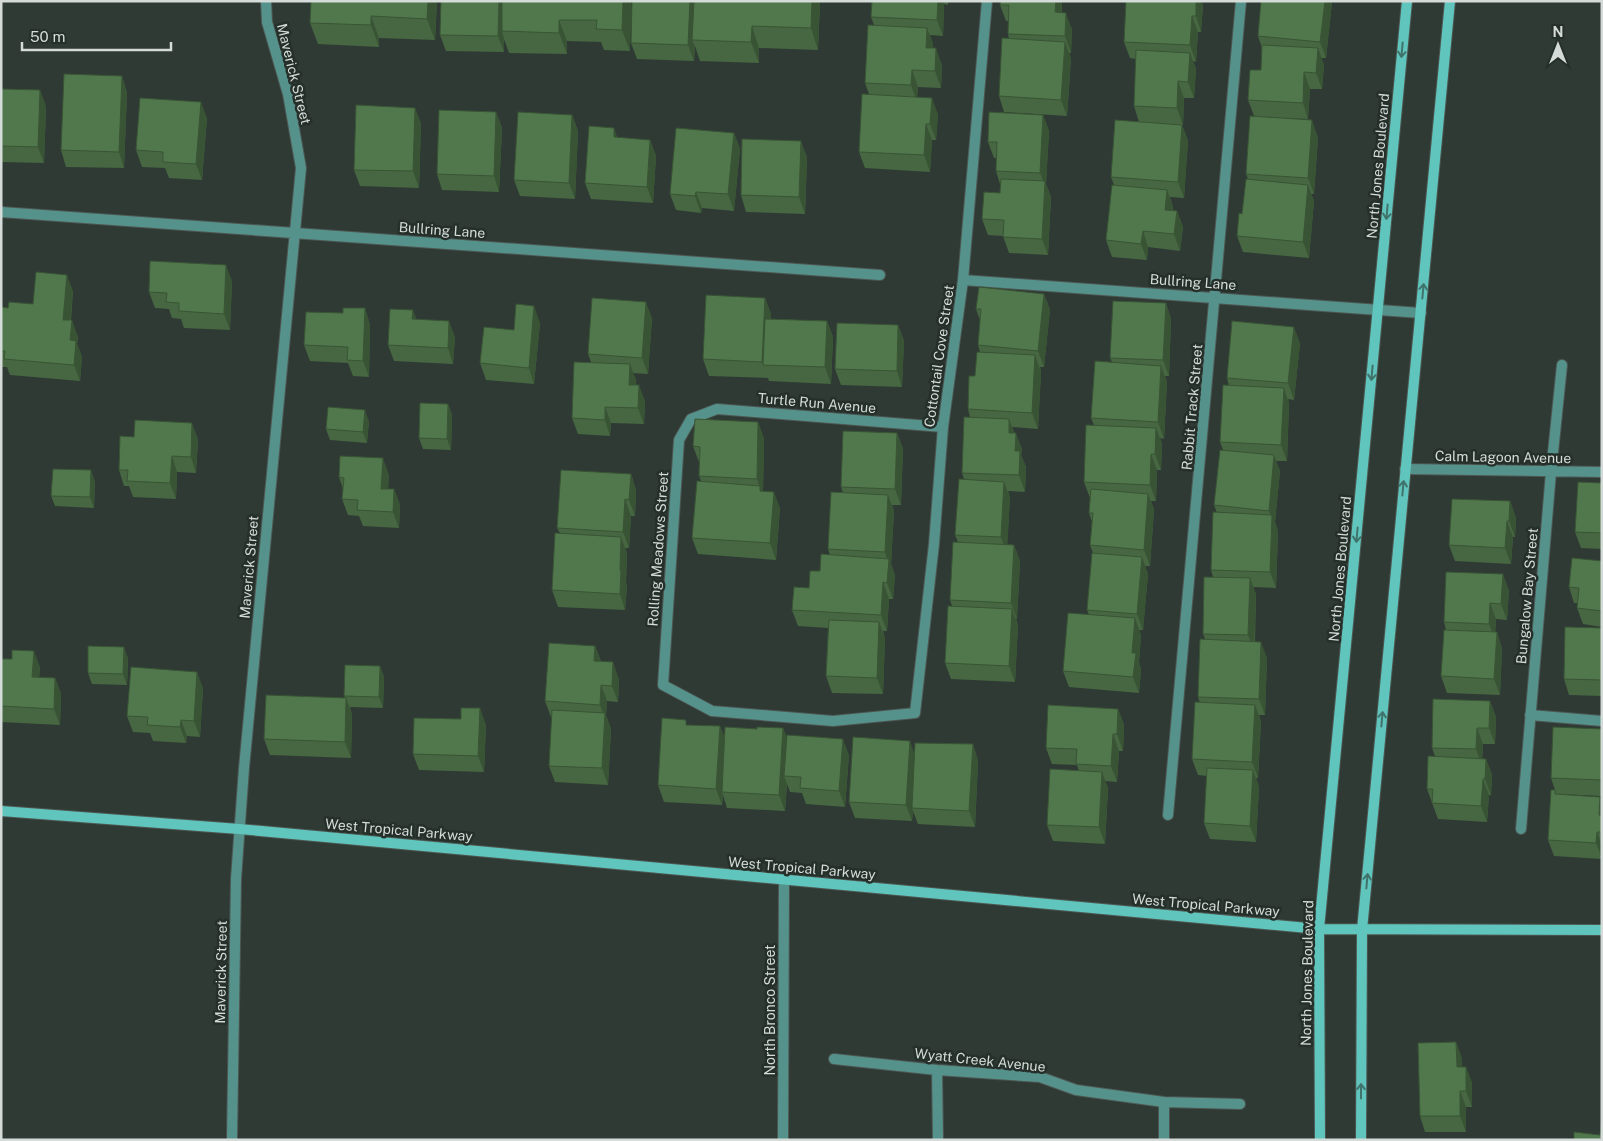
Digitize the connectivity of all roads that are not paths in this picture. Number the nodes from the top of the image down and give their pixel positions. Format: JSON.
{"nodes":[{"id":1,"x":266,"y":1,"type":"edge"},
{"id":2,"x":987,"y":1,"type":"edge"},
{"id":3,"x":1241,"y":1,"type":"edge"},
{"id":4,"x":1407,"y":1,"type":"edge"},
{"id":5,"x":1450,"y":1,"type":"edge"},
{"id":6,"x":1,"y":212,"type":"edge"},
{"id":7,"x":294,"y":233,"type":"junction"},
{"id":8,"x":880,"y":275,"type":"dead end"},
{"id":9,"x":964,"y":280,"type":"junction"},
{"id":10,"x":1216,"y":297,"type":"junction"},
{"id":11,"x":1378,"y":310,"type":"junction"},
{"id":12,"x":1421,"y":314,"type":"junction"},
{"id":13,"x":1562,"y":365,"type":"dead end"},
{"id":14,"x":691,"y":418,"type":"joint"},
{"id":15,"x":943,"y":427,"type":"junction"},
{"id":16,"x":1405,"y":469,"type":"junction"},
{"id":17,"x":1551,"y":472,"type":"junction"},
{"id":18,"x":1602,"y":472,"type":"edge"},
{"id":19,"x":914,"y":713,"type":"joint"},
{"id":20,"x":1530,"y":715,"type":"junction"},
{"id":21,"x":1602,"y":721,"type":"edge"},
{"id":22,"x":1,"y":811,"type":"edge"},
{"id":23,"x":1168,"y":815,"type":"dead end"},
{"id":24,"x":239,"y":829,"type":"junction"},
{"id":25,"x":1521,"y":829,"type":"dead end"},
{"id":26,"x":784,"y":880,"type":"junction"},
{"id":27,"x":1319,"y":929,"type":"junction"},
{"id":28,"x":1362,"y":930,"type":"junction"},
{"id":29,"x":1602,"y":930,"type":"edge"},
{"id":30,"x":834,"y":1059,"type":"dead end"},
{"id":31,"x":937,"y":1070,"type":"junction"},
{"id":32,"x":1164,"y":1102,"type":"junction"},
{"id":33,"x":1240,"y":1104,"type":"dead end"},
{"id":34,"x":232,"y":1140,"type":"edge"},
{"id":35,"x":783,"y":1140,"type":"edge"},
{"id":36,"x":938,"y":1140,"type":"edge"},
{"id":37,"x":1164,"y":1140,"type":"edge"},
{"id":38,"x":1320,"y":1140,"type":"edge"},
{"id":39,"x":1361,"y":1140,"type":"edge"}],
"edges":[{"from":1,"to":7,"type":"street","name":"Maverick Street"},
{"from":2,"to":9,"type":"street","name":"Cottontail Cove Street"},
{"from":3,"to":10,"type":"street","name":"Rabbit Track Street"},
{"from":4,"to":11,"type":"main road","name":"North Jones Boulevard","one_way":true},
{"from":12,"to":5,"type":"main road","one_way":true},
{"from":6,"to":7,"type":"street","name":"Bullring Lane"},
{"from":7,"to":8,"type":"street","name":"Bullring Lane"},
{"from":7,"to":24,"type":"street","name":"Maverick Street"},
{"from":9,"to":10,"type":"street","name":"Bullring Lane"},
{"from":9,"to":15,"type":"street","name":"Cottontail Cove Street"},
{"from":10,"to":11,"type":"street","name":"Bullring Lane"},
{"from":10,"to":23,"type":"street","name":"Rabbit Track Street"},
{"from":11,"to":12,"type":"street","name":"Bullring Lane"},
{"from":11,"to":27,"type":"main road","name":"North Jones Boulevard","one_way":true},
{"from":12,"to":16,"type":"main road"},
{"from":13,"to":17,"type":"street","name":"Bungalow Bay Street"},
{"from":14,"to":15,"type":"street","name":"Turtle Run Avenue"},
{"from":14,"to":19,"type":"street","name":"Rolling Meadows Street"},
{"from":15,"to":19,"type":"street","name":"Cottontail Cove Street"},
{"from":16,"to":17,"type":"street","name":"Calm Lagoon Avenue"},
{"from":28,"to":16,"type":"main road","one_way":true},
{"from":17,"to":18,"type":"street","name":"Calm Lagoon Avenue"},
{"from":17,"to":20,"type":"street","name":"Bungalow Bay Street"},
{"from":20,"to":21,"type":"street"},
{"from":20,"to":25,"type":"street","name":"Bungalow Bay Street"},
{"from":22,"to":24,"type":"main road","name":"West Tropical Parkway"},
{"from":24,"to":26,"type":"main road","name":"West Tropical Parkway"},
{"from":24,"to":34,"type":"street","name":"Maverick Street"},
{"from":26,"to":27,"type":"main road","name":"West Tropical Parkway"},
{"from":26,"to":35,"type":"street","name":"North Bronco Street"},
{"from":27,"to":28,"type":"main road","name":"West Tropical Parkway"},
{"from":27,"to":38,"type":"main road","name":"North Jones Boulevard"},
{"from":28,"to":29,"type":"main road","name":"West Tropical Parkway"},
{"from":39,"to":28,"type":"main road","one_way":true},
{"from":30,"to":31,"type":"street","name":"Wyatt Creek Avenue"},
{"from":31,"to":32,"type":"street","name":"Wyatt Creek Avenue"},
{"from":31,"to":36,"type":"street"},
{"from":32,"to":33,"type":"street","name":"Wyatt Creek Avenue"},
{"from":32,"to":37,"type":"street"}]}
